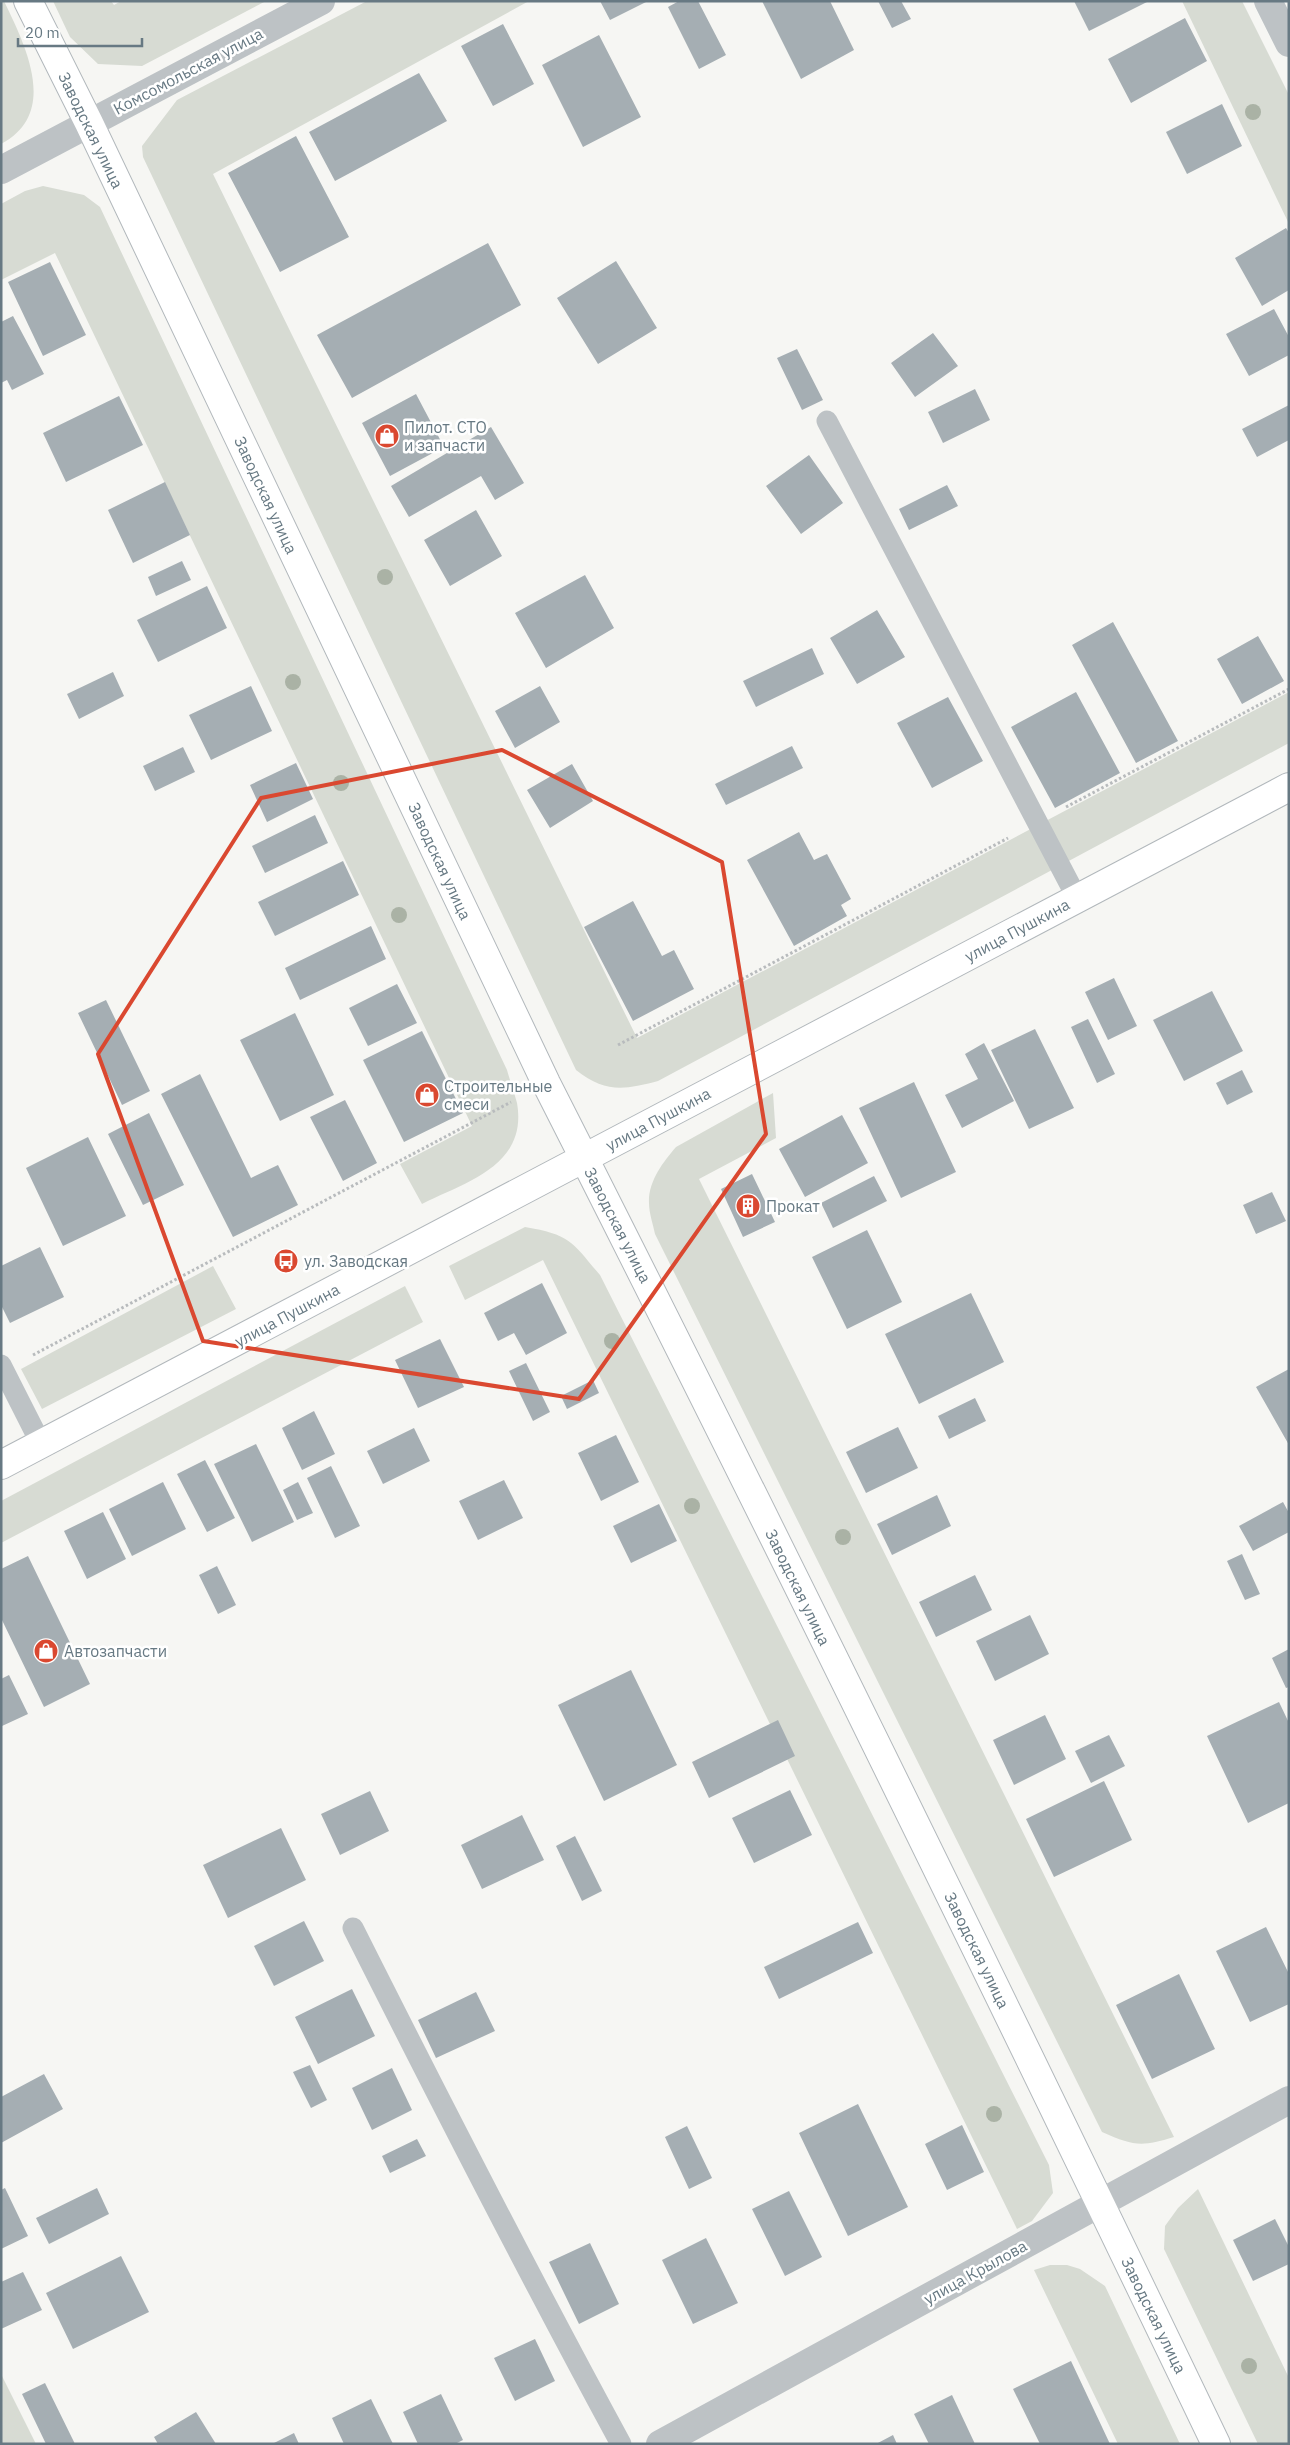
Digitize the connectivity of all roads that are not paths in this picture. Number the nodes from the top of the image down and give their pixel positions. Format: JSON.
{"nodes":[{"id":1,"x":28,"y":1,"type":"edge"},
{"id":2,"x":321,"y":1,"type":"edge"},
{"id":3,"x":1268,"y":1,"type":"edge"},
{"id":4,"x":1289,"y":43,"type":"edge"},
{"id":5,"x":90,"y":123,"type":"junction"},
{"id":6,"x":1,"y":170,"type":"edge"},
{"id":7,"x":827,"y":421,"type":"dead end"},
{"id":8,"x":1289,"y":787,"type":"edge"},
{"id":9,"x":1077,"y":898,"type":"junction"},
{"id":10,"x":584,"y":1158,"type":"junction"},
{"id":11,"x":3,"y":1368,"type":"edge"},
{"id":12,"x":41,"y":1444,"type":"junction"},
{"id":13,"x":1,"y":1465,"type":"edge"},
{"id":14,"x":353,"y":1928,"type":"dead end"},
{"id":15,"x":1289,"y":2100,"type":"edge"},
{"id":16,"x":1100,"y":2204,"type":"junction"},
{"id":17,"x":621,"y":2444,"type":"edge"},
{"id":18,"x":660,"y":2444,"type":"edge"},
{"id":19,"x":1216,"y":2444,"type":"edge"}],
"edges":[{"from":1,"to":5,"type":"main road","name":"Заводская улица"},
{"from":2,"to":5,"type":"street","name":"Комсомольская улица"},
{"from":3,"to":4,"type":"street"},
{"from":5,"to":6,"type":"street","name":"Комсомольская улица"},
{"from":5,"to":10,"type":"main road","name":"Заводская улица"},
{"from":7,"to":9,"type":"lane"},
{"from":8,"to":9,"type":"main road","name":"улица Пушкина"},
{"from":9,"to":10,"type":"main road","name":"улица Пушкина"},
{"from":10,"to":12,"type":"main road","name":"улица Пушкина"},
{"from":10,"to":16,"type":"main road","name":"Заводская улица"},
{"from":11,"to":12,"type":"lane"},
{"from":12,"to":13,"type":"main road","name":"улица Пушкина"},
{"from":14,"to":17,"type":"lane"},
{"from":15,"to":16,"type":"street","name":"улица Крылова"},
{"from":16,"to":18,"type":"street","name":"улица Крылова"},
{"from":16,"to":19,"type":"main road","name":"Заводская улица"}]}
